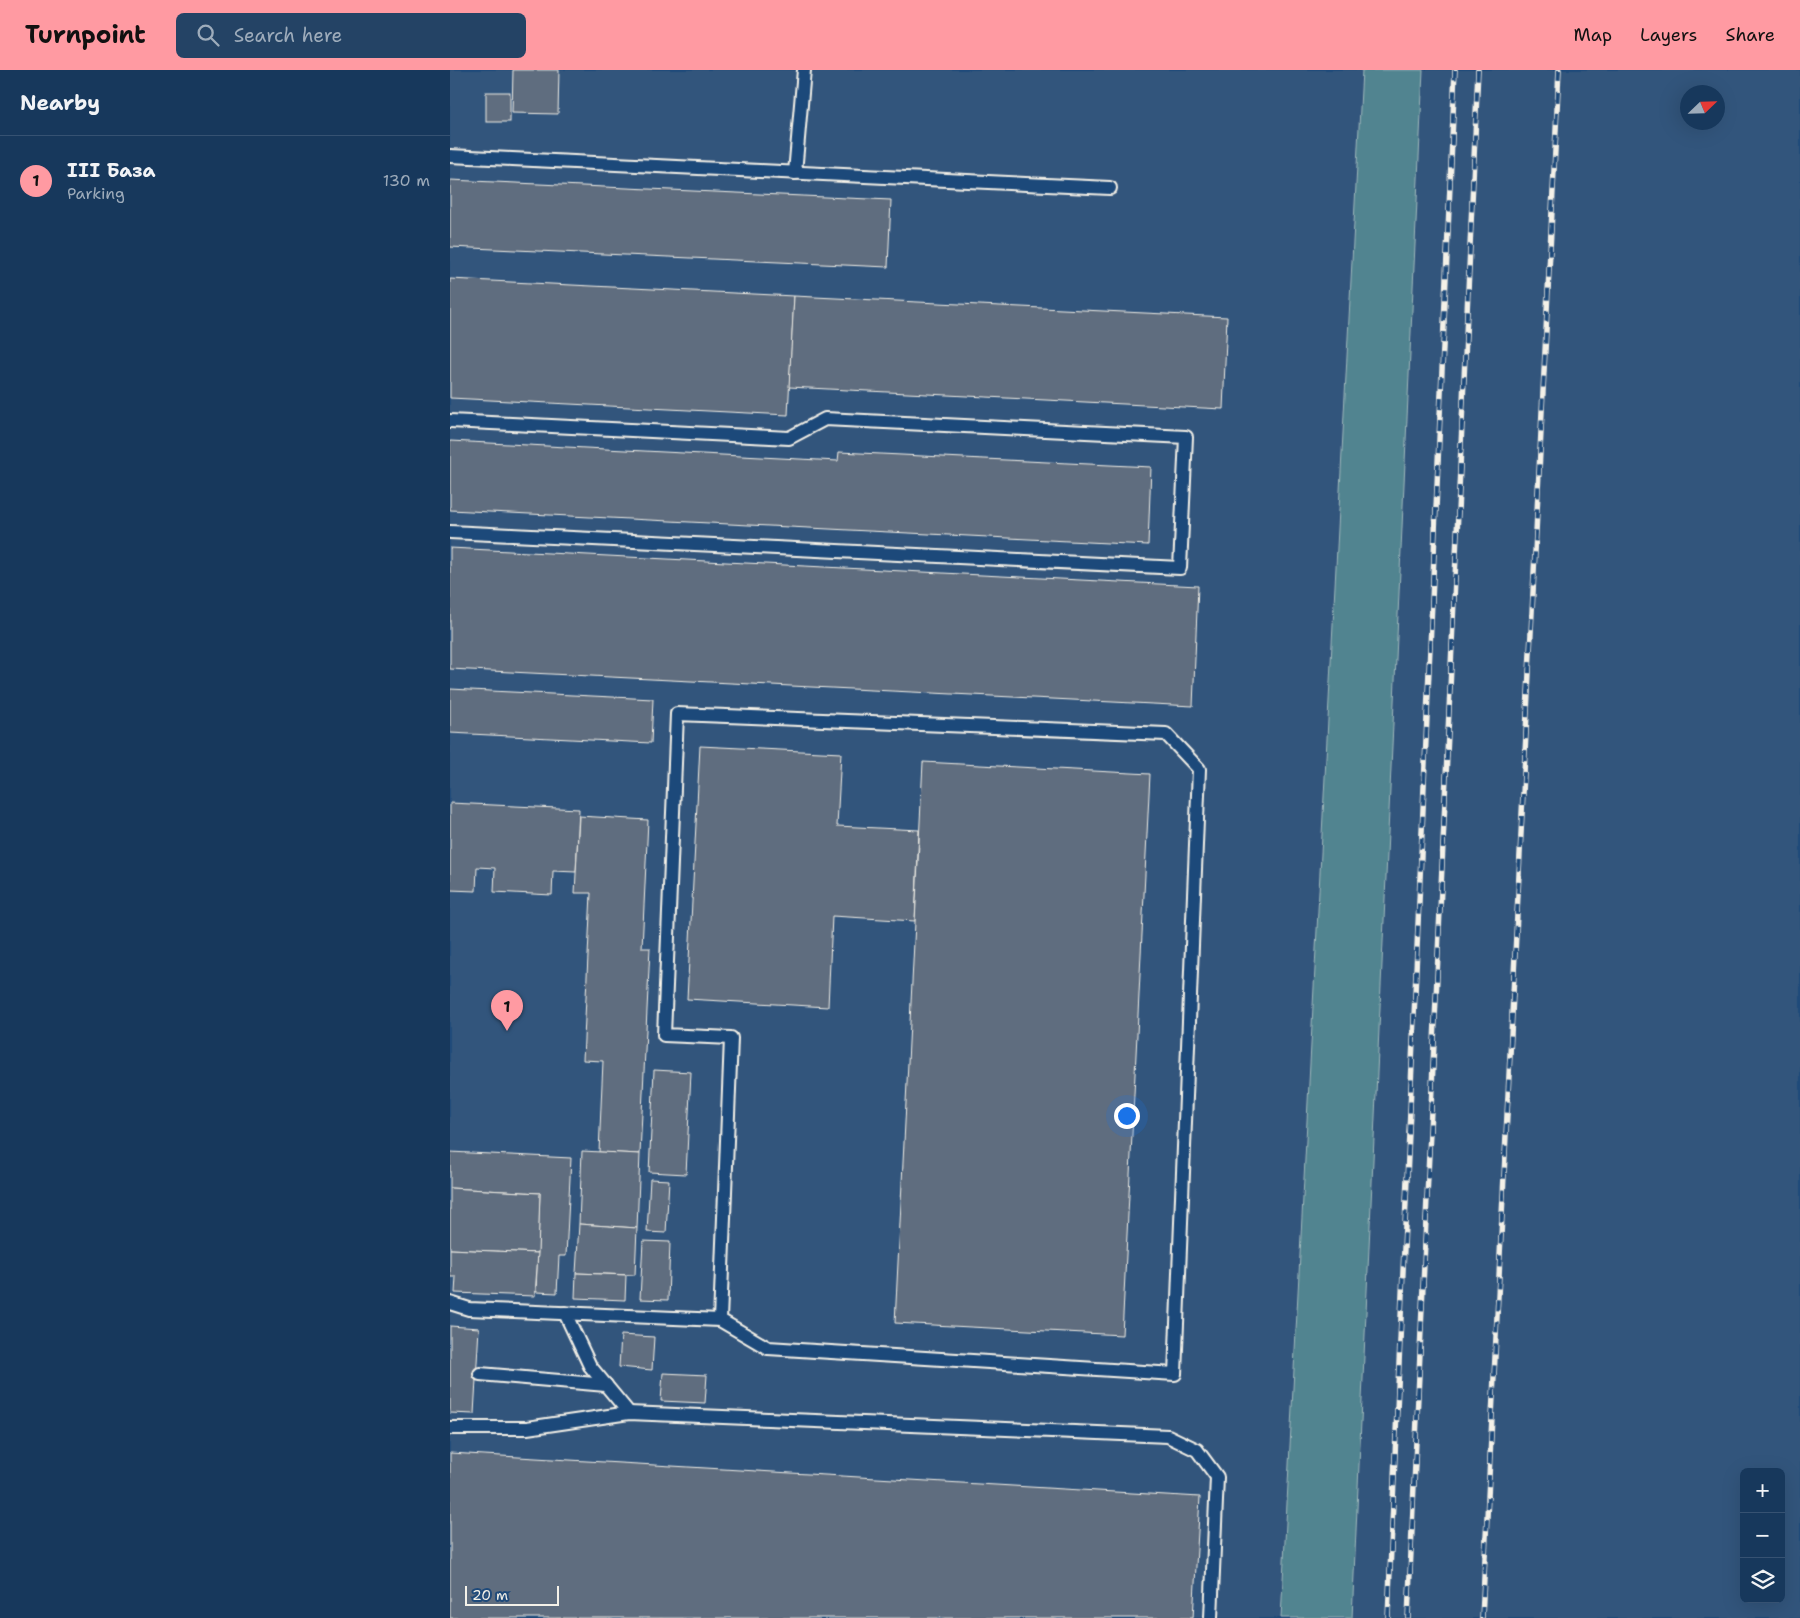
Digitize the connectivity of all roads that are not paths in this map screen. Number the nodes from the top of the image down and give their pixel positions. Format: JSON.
{"nodes":[{"id":1,"x":804,"y":70,"type":"edge"},
{"id":2,"x":450,"y":156,"type":"edge"},
{"id":3,"x":795,"y":173,"type":"junction"},
{"id":4,"x":1110,"y":188,"type":"dead end"},
{"id":5,"x":450,"y":421,"type":"edge"},
{"id":6,"x":450,"y":532,"type":"edge"},
{"id":7,"x":450,"y":1303,"type":"edge"},
{"id":8,"x":565,"y":1313,"type":"junction"},
{"id":9,"x":720,"y":1320,"type":"junction"},
{"id":10,"x":480,"y":1374,"type":"dead end"},
{"id":11,"x":606,"y":1385,"type":"junction"},
{"id":12,"x":629,"y":1412,"type":"junction"},
{"id":13,"x":450,"y":1428,"type":"edge"},
{"id":14,"x":1212,"y":1618,"type":"edge"}],
"edges":[{"from":1,"to":3,"type":"lane"},
{"from":2,"to":3,"type":"lane"},
{"from":3,"to":4,"type":"lane"},
{"from":5,"to":6,"type":"lane"},
{"from":7,"to":8,"type":"lane"},
{"from":8,"to":9,"type":"lane"},
{"from":8,"to":11,"type":"lane"},
{"from":9,"to":9,"type":"lane"},
{"from":10,"to":11,"type":"lane"},
{"from":11,"to":12,"type":"lane"},
{"from":12,"to":13,"type":"lane"},
{"from":12,"to":14,"type":"lane"}]}
